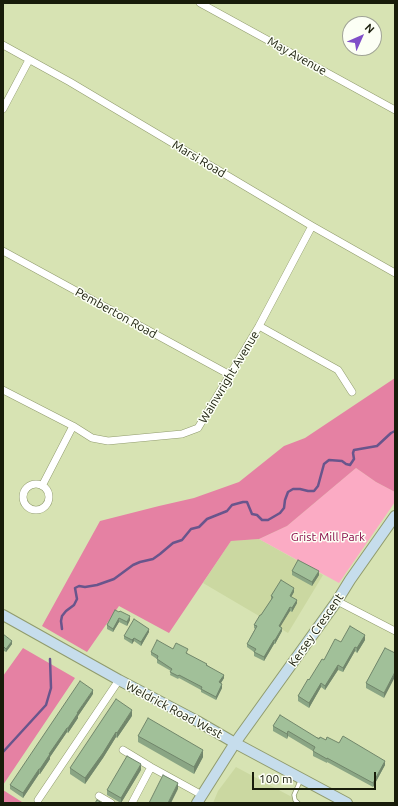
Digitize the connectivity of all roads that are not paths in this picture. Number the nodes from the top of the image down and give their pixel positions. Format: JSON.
{"nodes":[{"id":1,"x":200,"y":3,"type":"edge"},
{"id":2,"x":3,"y":45,"type":"edge"},
{"id":3,"x":30,"y":60,"type":"junction"},
{"id":4,"x":3,"y":109,"type":"edge"},
{"id":5,"x":395,"y":110,"type":"edge"},
{"id":6,"x":312,"y":226,"type":"junction"},
{"id":7,"x":3,"y":251,"type":"edge"},
{"id":8,"x":395,"y":273,"type":"edge"},
{"id":9,"x":259,"y":326,"type":"junction"},
{"id":10,"x":230,"y":375,"type":"junction"},
{"id":11,"x":3,"y":390,"type":"edge"},
{"id":12,"x":352,"y":392,"type":"dead end"},
{"id":13,"x":73,"y":426,"type":"junction"},
{"id":14,"x":42,"y":486,"type":"dead end"},
{"id":15,"x":395,"y":516,"type":"edge"},
{"id":16,"x":337,"y":601,"type":"junction"},
{"id":17,"x":3,"y":615,"type":"edge"},
{"id":18,"x":395,"y":631,"type":"edge"},
{"id":19,"x":119,"y":680,"type":"junction"},
{"id":20,"x":235,"y":743,"type":"junction"},
{"id":21,"x":123,"y":750,"type":"dead end"},
{"id":22,"x":151,"y":767,"type":"junction"},
{"id":23,"x":301,"y":778,"type":"junction"},
{"id":24,"x":99,"y":796,"type":"dead end"},
{"id":25,"x":200,"y":799,"type":"edge"},
{"id":26,"x":38,"y":800,"type":"dead end"},
{"id":27,"x":112,"y":803,"type":"edge"},
{"id":28,"x":132,"y":803,"type":"edge"},
{"id":29,"x":298,"y":803,"type":"edge"},
{"id":30,"x":347,"y":803,"type":"edge"}],
"edges":[{"from":1,"to":5,"type":"street","name":"May Avenue"},
{"from":2,"to":3,"type":"street","name":"Marsi Road"},
{"from":3,"to":4,"type":"street"},
{"from":3,"to":6,"type":"street","name":"Marsi Road"},
{"from":6,"to":8,"type":"street","name":"Marsi Road"},
{"from":6,"to":9,"type":"street","name":"Wainwright Avenue"},
{"from":7,"to":10,"type":"street","name":"Pemberton Road"},
{"from":9,"to":10,"type":"street","name":"Wainwright Avenue"},
{"from":9,"to":12,"type":"street"},
{"from":10,"to":13,"type":"street","name":"Wainwright Avenue"},
{"from":11,"to":13,"type":"street","name":"Wainwright Avenue"},
{"from":13,"to":14,"type":"street"},
{"from":15,"to":16,"type":"street","name":"Kersey Crescent"},
{"from":16,"to":18,"type":"street"},
{"from":16,"to":20,"type":"street","name":"Kersey Crescent"},
{"from":17,"to":19,"type":"street","name":"Weldrick Road West"},
{"from":19,"to":20,"type":"street","name":"Weldrick Road West"},
{"from":19,"to":26,"type":"street"},
{"from":20,"to":23,"type":"street","name":"Weldrick Road West"},
{"from":20,"to":25,"type":"street","name":"Kersey Crescent"},
{"from":21,"to":22,"type":"street"},
{"from":22,"to":25,"type":"street"},
{"from":22,"to":28,"type":"street"},
{"from":23,"to":29,"type":"lane"},
{"from":23,"to":30,"type":"street","name":"Weldrick Road West"},
{"from":24,"to":27,"type":"street"}]}
